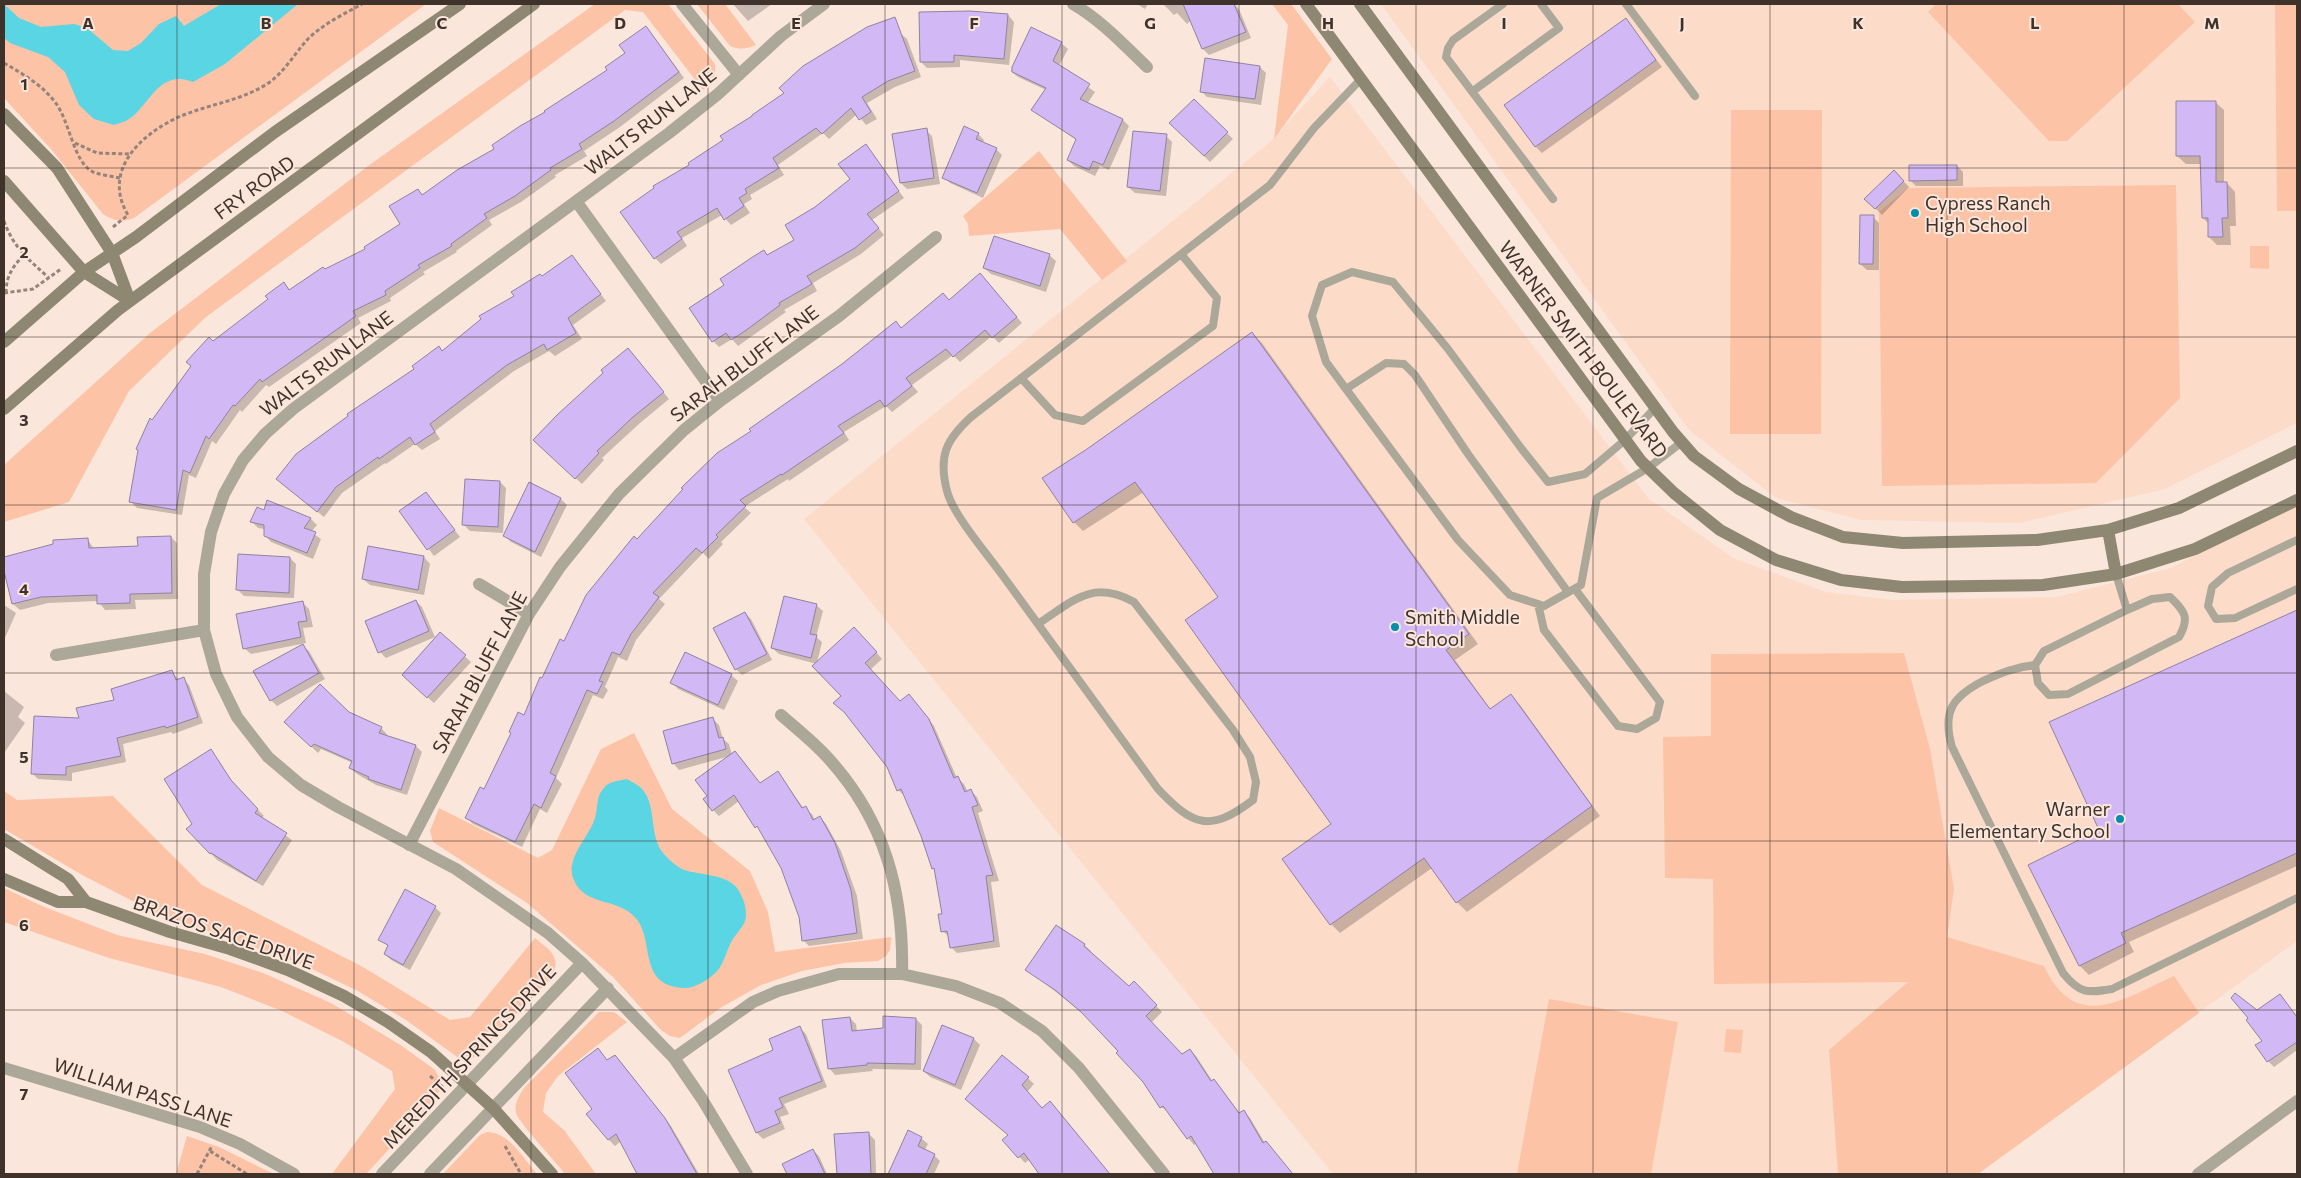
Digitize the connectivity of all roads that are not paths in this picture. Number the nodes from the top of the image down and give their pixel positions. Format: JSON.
{"nodes":[{"id":1,"x":460,"y":4,"type":"edge"},
{"id":2,"x":534,"y":4,"type":"edge"},
{"id":3,"x":682,"y":4,"type":"edge"},
{"id":4,"x":824,"y":4,"type":"edge"},
{"id":5,"x":1073,"y":4,"type":"edge"},
{"id":6,"x":1306,"y":4,"type":"edge"},
{"id":7,"x":1360,"y":4,"type":"edge"},
{"id":8,"x":1503,"y":4,"type":"edge"},
{"id":9,"x":1541,"y":4,"type":"edge"},
{"id":10,"x":1626,"y":4,"type":"edge"},
{"id":11,"x":1147,"y":67,"type":"dead end"},
{"id":12,"x":739,"y":75,"type":"junction"},
{"id":13,"x":1362,"y":80,"type":"junction"},
{"id":14,"x":1473,"y":92,"type":"junction"},
{"id":15,"x":1695,"y":96,"type":"dead end"},
{"id":16,"x":4,"y":114,"type":"edge"},
{"id":17,"x":4,"y":181,"type":"edge"},
{"id":18,"x":1553,"y":199,"type":"dead end"},
{"id":19,"x":576,"y":202,"type":"junction"},
{"id":20,"x":936,"y":237,"type":"dead end"},
{"id":21,"x":112,"y":253,"type":"junction"},
{"id":22,"x":1181,"y":254,"type":"junction"},
{"id":23,"x":84,"y":272,"type":"junction"},
{"id":24,"x":130,"y":301,"type":"junction"},
{"id":25,"x":4,"y":342,"type":"edge"},
{"id":26,"x":1021,"y":378,"type":"junction"},
{"id":27,"x":1346,"y":389,"type":"junction"},
{"id":28,"x":720,"y":401,"type":"junction"},
{"id":29,"x":1655,"y":408,"type":"junction"},
{"id":30,"x":4,"y":409,"type":"edge"},
{"id":31,"x":1625,"y":440,"type":"junction"},
{"id":32,"x":1682,"y":442,"type":"junction"},
{"id":33,"x":2297,"y":451,"type":"edge"},
{"id":34,"x":1648,"y":468,"type":"junction"},
{"id":35,"x":2297,"y":500,"type":"edge"},
{"id":36,"x":2108,"y":530,"type":"junction"},
{"id":37,"x":2297,"y":540,"type":"edge"},
{"id":38,"x":2116,"y":574,"type":"junction"},
{"id":39,"x":479,"y":584,"type":"dead end"},
{"id":40,"x":2297,"y":589,"type":"edge"},
{"id":41,"x":1571,"y":590,"type":"junction"},
{"id":42,"x":1538,"y":604,"type":"junction"},
{"id":43,"x":2127,"y":610,"type":"junction"},
{"id":44,"x":529,"y":614,"type":"junction"},
{"id":45,"x":1038,"y":624,"type":"junction"},
{"id":46,"x":204,"y":630,"type":"junction"},
{"id":47,"x":56,"y":655,"type":"dead end"},
{"id":48,"x":2035,"y":665,"type":"junction"},
{"id":49,"x":781,"y":715,"type":"dead end"},
{"id":50,"x":4,"y":839,"type":"edge"},
{"id":51,"x":410,"y":845,"type":"junction"},
{"id":52,"x":4,"y":879,"type":"edge"},
{"id":53,"x":2297,"y":898,"type":"edge"},
{"id":54,"x":86,"y":902,"type":"junction"},
{"id":55,"x":582,"y":964,"type":"junction"},
{"id":56,"x":902,"y":974,"type":"junction"},
{"id":57,"x":608,"y":988,"type":"junction"},
{"id":58,"x":674,"y":1058,"type":"junction"},
{"id":59,"x":4,"y":1068,"type":"edge"},
{"id":60,"x":468,"y":1084,"type":"junction"},
{"id":61,"x":2297,"y":1101,"type":"edge"},
{"id":62,"x":494,"y":1108,"type":"junction"},
{"id":63,"x":294,"y":1174,"type":"edge"},
{"id":64,"x":382,"y":1174,"type":"edge"},
{"id":65,"x":430,"y":1174,"type":"edge"},
{"id":66,"x":552,"y":1174,"type":"edge"},
{"id":67,"x":747,"y":1174,"type":"edge"},
{"id":68,"x":1164,"y":1174,"type":"edge"},
{"id":69,"x":2198,"y":1174,"type":"edge"}],
"edges":[{"from":1,"to":21,"type":"street","name":"FRY ROAD"},
{"from":2,"to":24,"type":"street","name":"FRY ROAD"},
{"from":3,"to":12,"type":"street"},
{"from":4,"to":12,"type":"street","name":"WALTS RUN LANE"},
{"from":5,"to":11,"type":"street"},
{"from":6,"to":13,"type":"street","name":"WARNER SMITH BOULEVARD"},
{"from":7,"to":29,"type":"street","name":"WARNER SMITH BOULEVARD"},
{"from":8,"to":14,"type":"lane"},
{"from":9,"to":14,"type":"lane"},
{"from":10,"to":15,"type":"lane"},
{"from":12,"to":19,"type":"street","name":"WALTS RUN LANE"},
{"from":13,"to":22,"type":"lane"},
{"from":13,"to":31,"type":"street","name":"WARNER SMITH BOULEVARD"},
{"from":14,"to":18,"type":"lane"},
{"from":16,"to":21,"type":"street"},
{"from":17,"to":23,"type":"street"},
{"from":19,"to":28,"type":"street"},
{"from":19,"to":46,"type":"street","name":"WALTS RUN LANE"},
{"from":20,"to":28,"type":"street","name":"SARAH BLUFF LANE"},
{"from":21,"to":23,"type":"street","name":"FRY ROAD"},
{"from":21,"to":24,"type":"street"},
{"from":22,"to":26,"type":"lane"},
{"from":22,"to":26,"type":"lane"},
{"from":23,"to":24,"type":"street"},
{"from":23,"to":25,"type":"street","name":"FRY ROAD"},
{"from":24,"to":30,"type":"street","name":"FRY ROAD"},
{"from":26,"to":45,"type":"lane"},
{"from":27,"to":31,"type":"lane"},
{"from":27,"to":41,"type":"lane"},
{"from":27,"to":42,"type":"lane"},
{"from":28,"to":44,"type":"street","name":"SARAH BLUFF LANE"},
{"from":29,"to":31,"type":"lane"},
{"from":29,"to":32,"type":"street","name":"WARNER SMITH BOULEVARD"},
{"from":31,"to":34,"type":"street","name":"WARNER SMITH BOULEVARD"},
{"from":32,"to":34,"type":"lane"},
{"from":32,"to":36,"type":"street","name":"WARNER SMITH BOULEVARD"},
{"from":33,"to":36,"type":"street","name":"WARNER SMITH BOULEVARD"},
{"from":34,"to":38,"type":"street","name":"WARNER SMITH BOULEVARD"},
{"from":34,"to":41,"type":"lane"},
{"from":35,"to":38,"type":"street","name":"WARNER SMITH BOULEVARD"},
{"from":36,"to":38,"type":"street"},
{"from":37,"to":40,"type":"lane"},
{"from":38,"to":43,"type":"lane"},
{"from":39,"to":44,"type":"street"},
{"from":41,"to":42,"type":"lane"},
{"from":41,"to":42,"type":"lane"},
{"from":43,"to":48,"type":"lane"},
{"from":43,"to":48,"type":"lane"},
{"from":44,"to":51,"type":"street","name":"SARAH BLUFF LANE"},
{"from":45,"to":45,"type":"lane"},
{"from":46,"to":47,"type":"street"},
{"from":46,"to":51,"type":"street","name":"WALTS RUN LANE"},
{"from":48,"to":53,"type":"lane"},
{"from":49,"to":56,"type":"street"},
{"from":50,"to":54,"type":"street"},
{"from":51,"to":55,"type":"street","name":"WALTS RUN LANE"},
{"from":52,"to":54,"type":"street","name":"BRAZOS SAGE DRIVE"},
{"from":54,"to":60,"type":"street","name":"BRAZOS SAGE DRIVE"},
{"from":55,"to":57,"type":"street","name":"WALTS RUN LANE"},
{"from":55,"to":60,"type":"street","name":"MEREDITH SPRINGS DRIVE"},
{"from":56,"to":58,"type":"street"},
{"from":56,"to":68,"type":"street"},
{"from":57,"to":58,"type":"street","name":"WALTS RUN LANE"},
{"from":57,"to":62,"type":"street"},
{"from":58,"to":67,"type":"street","name":"WALTS RUN LANE"},
{"from":59,"to":63,"type":"street","name":"WILLIAM PASS LANE"},
{"from":60,"to":62,"type":"street","name":"BRAZOS SAGE DRIVE"},
{"from":60,"to":64,"type":"street","name":"MEREDITH SPRINGS DRIVE"},
{"from":61,"to":69,"type":"street"},
{"from":62,"to":65,"type":"street"},
{"from":62,"to":66,"type":"street","name":"BRAZOS SAGE DRIVE"}]}
